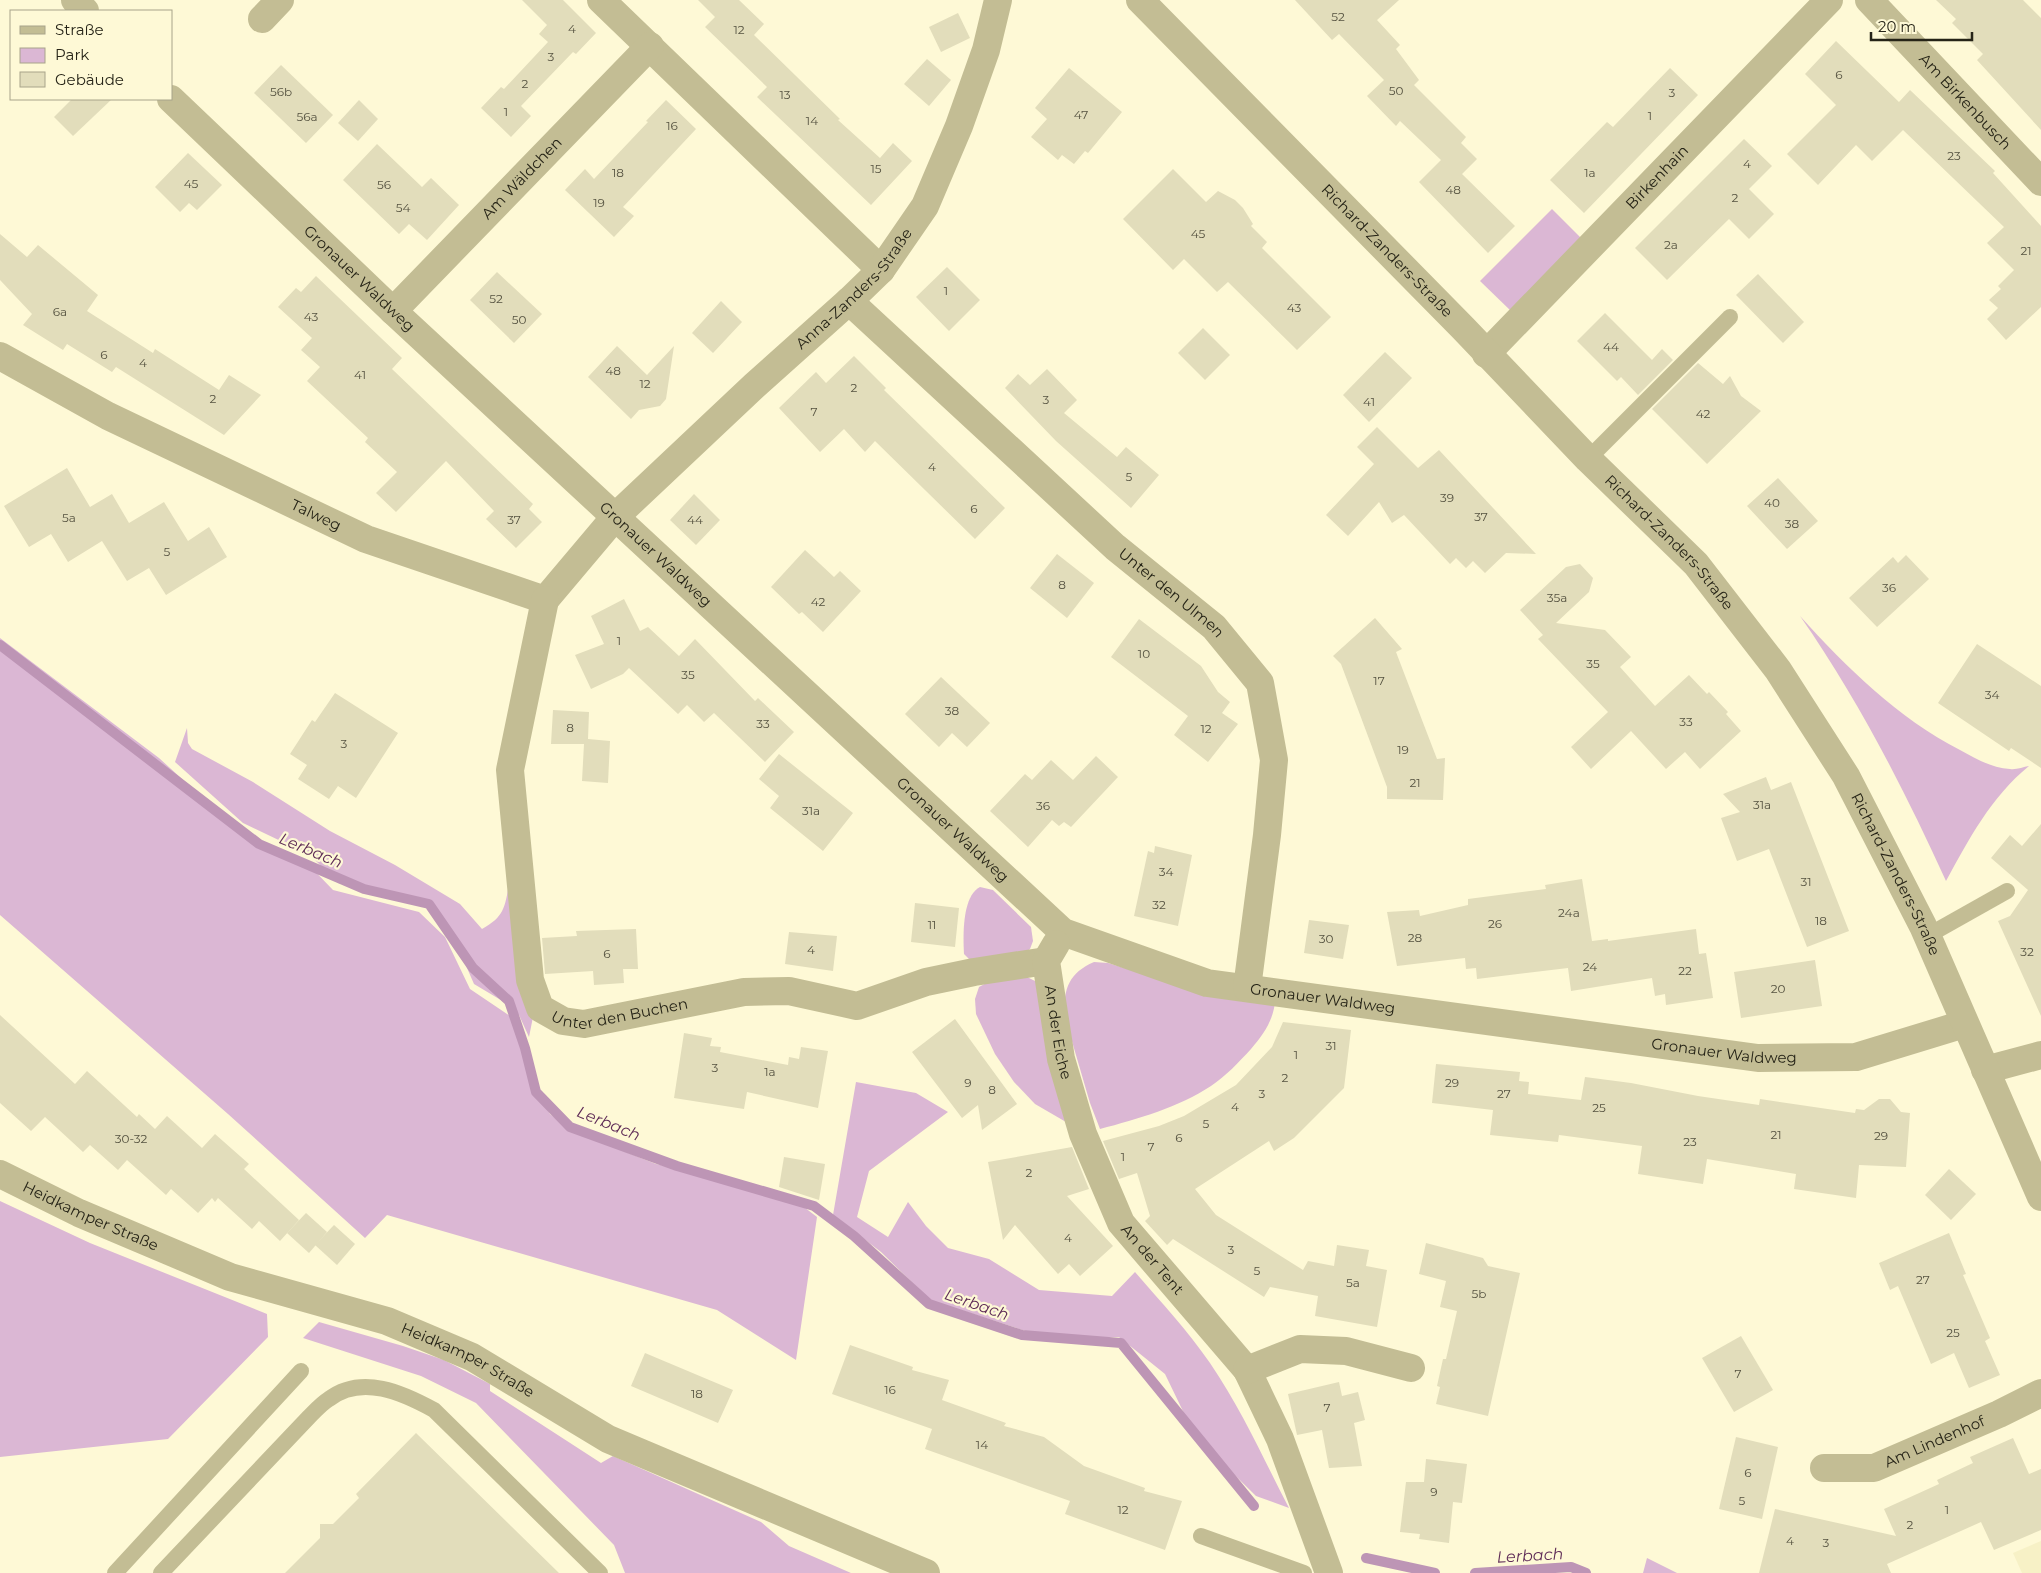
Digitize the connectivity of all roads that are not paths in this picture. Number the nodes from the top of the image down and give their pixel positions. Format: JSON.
{"nodes":[{"id":1,"x":74,"y":0,"type":"edge"},
{"id":2,"x":601,"y":0,"type":"edge"},
{"id":3,"x":998,"y":0,"type":"edge"},
{"id":4,"x":1140,"y":0,"type":"edge"},
{"id":5,"x":1829,"y":0,"type":"edge"},
{"id":6,"x":1869,"y":0,"type":"edge"},
{"id":7,"x":85,"y":10,"type":"edge"},
{"id":8,"x":650,"y":46,"type":"junction"},
{"id":9,"x":171,"y":100,"type":"edge"},
{"id":10,"x":2041,"y":182,"type":"edge"},
{"id":11,"x":881,"y":270,"type":"junction"},
{"id":12,"x":849,"y":301,"type":"junction"},
{"id":13,"x":393,"y":311,"type":"junction"},
{"id":14,"x":1730,"y":317,"type":"dead end"},
{"id":15,"x":1486,"y":354,"type":"junction"},
{"id":16,"x":0,"y":356,"type":"edge"},
{"id":17,"x":1588,"y":459,"type":"junction"},
{"id":18,"x":615,"y":518,"type":"junction"},
{"id":19,"x":545,"y":600,"type":"junction"},
{"id":20,"x":2007,"y":891,"type":"dead end"},
{"id":21,"x":1062,"y":932,"type":"junction"},
{"id":22,"x":1927,"y":936,"type":"junction"},
{"id":23,"x":1046,"y":961,"type":"junction"},
{"id":24,"x":1247,"y":988,"type":"junction"},
{"id":25,"x":1964,"y":1024,"type":"junction"},
{"id":26,"x":2041,"y":1055,"type":"edge"},
{"id":27,"x":1985,"y":1070,"type":"junction"},
{"id":28,"x":1084,"y":1134,"type":"joint"},
{"id":29,"x":0,"y":1174,"type":"edge"},
{"id":30,"x":2041,"y":1197,"type":"edge"},
{"id":31,"x":1410,"y":1368,"type":"dead end"},
{"id":32,"x":1247,"y":1370,"type":"junction"},
{"id":33,"x":301,"y":1371,"type":"dead end"},
{"id":34,"x":2041,"y":1393,"type":"edge"},
{"id":35,"x":1824,"y":1468,"type":"dead end"},
{"id":36,"x":1201,"y":1536,"type":"dead end"},
{"id":37,"x":1317,"y":1572,"type":"edge"},
{"id":38,"x":115,"y":1573,"type":"edge"},
{"id":39,"x":161,"y":1573,"type":"edge"},
{"id":40,"x":600,"y":1573,"type":"edge"},
{"id":41,"x":926,"y":1573,"type":"edge"}],
"edges":[{"from":1,"to":7,"type":"street"},
{"from":2,"to":8,"type":"street"},
{"from":3,"to":11,"type":"street","name":"Anna-Zanders-Straße"},
{"from":4,"to":15,"type":"street","name":"Richard-Zanders-Straße"},
{"from":5,"to":15,"type":"street","name":"Birkenhain"},
{"from":6,"to":10,"type":"street","name":"Am Birkenbusch"},
{"from":8,"to":11,"type":"street"},
{"from":8,"to":13,"type":"street","name":"Am Wäldchen"},
{"from":9,"to":13,"type":"street","name":"Gronauer Waldweg"},
{"from":11,"to":12,"type":"street","name":"Anna-Zanders-Straße"},
{"from":12,"to":18,"type":"street","name":"Anna-Zanders-Straße"},
{"from":12,"to":24,"type":"street","name":"Unter den Ulmen"},
{"from":13,"to":18,"type":"street","name":"Gronauer Waldweg"},
{"from":14,"to":17,"type":"lane"},
{"from":15,"to":17,"type":"street","name":"Richard-Zanders-Straße"},
{"from":16,"to":19,"type":"street","name":"Talweg"},
{"from":17,"to":22,"type":"street","name":"Richard-Zanders-Straße"},
{"from":18,"to":19,"type":"street"},
{"from":18,"to":21,"type":"street","name":"Gronauer Waldweg"},
{"from":19,"to":23,"type":"street","name":"Unter den Buchen"},
{"from":20,"to":22,"type":"lane"},
{"from":21,"to":23,"type":"street"},
{"from":21,"to":24,"type":"street","name":"Gronauer Waldweg"},
{"from":22,"to":25,"type":"street","name":"Richard-Zanders-Straße"},
{"from":23,"to":28,"type":"street","name":"An der Eiche"},
{"from":24,"to":25,"type":"street","name":"Gronauer Waldweg"},
{"from":25,"to":27,"type":"street","name":"Richard-Zanders-Straße"},
{"from":26,"to":27,"type":"street"},
{"from":27,"to":30,"type":"street","name":"Richard-Zanders-Straße"},
{"from":28,"to":32,"type":"street","name":"An der Tent"},
{"from":29,"to":41,"type":"street","name":"Heidkamper Straße"},
{"from":31,"to":32,"type":"street"},
{"from":32,"to":37,"type":"street","name":"An der Tent"},
{"from":33,"to":38,"type":"lane"},
{"from":34,"to":35,"type":"street","name":"Am Lindenhof"},
{"from":36,"to":37,"type":"lane"},
{"from":39,"to":40,"type":"lane"}]}
